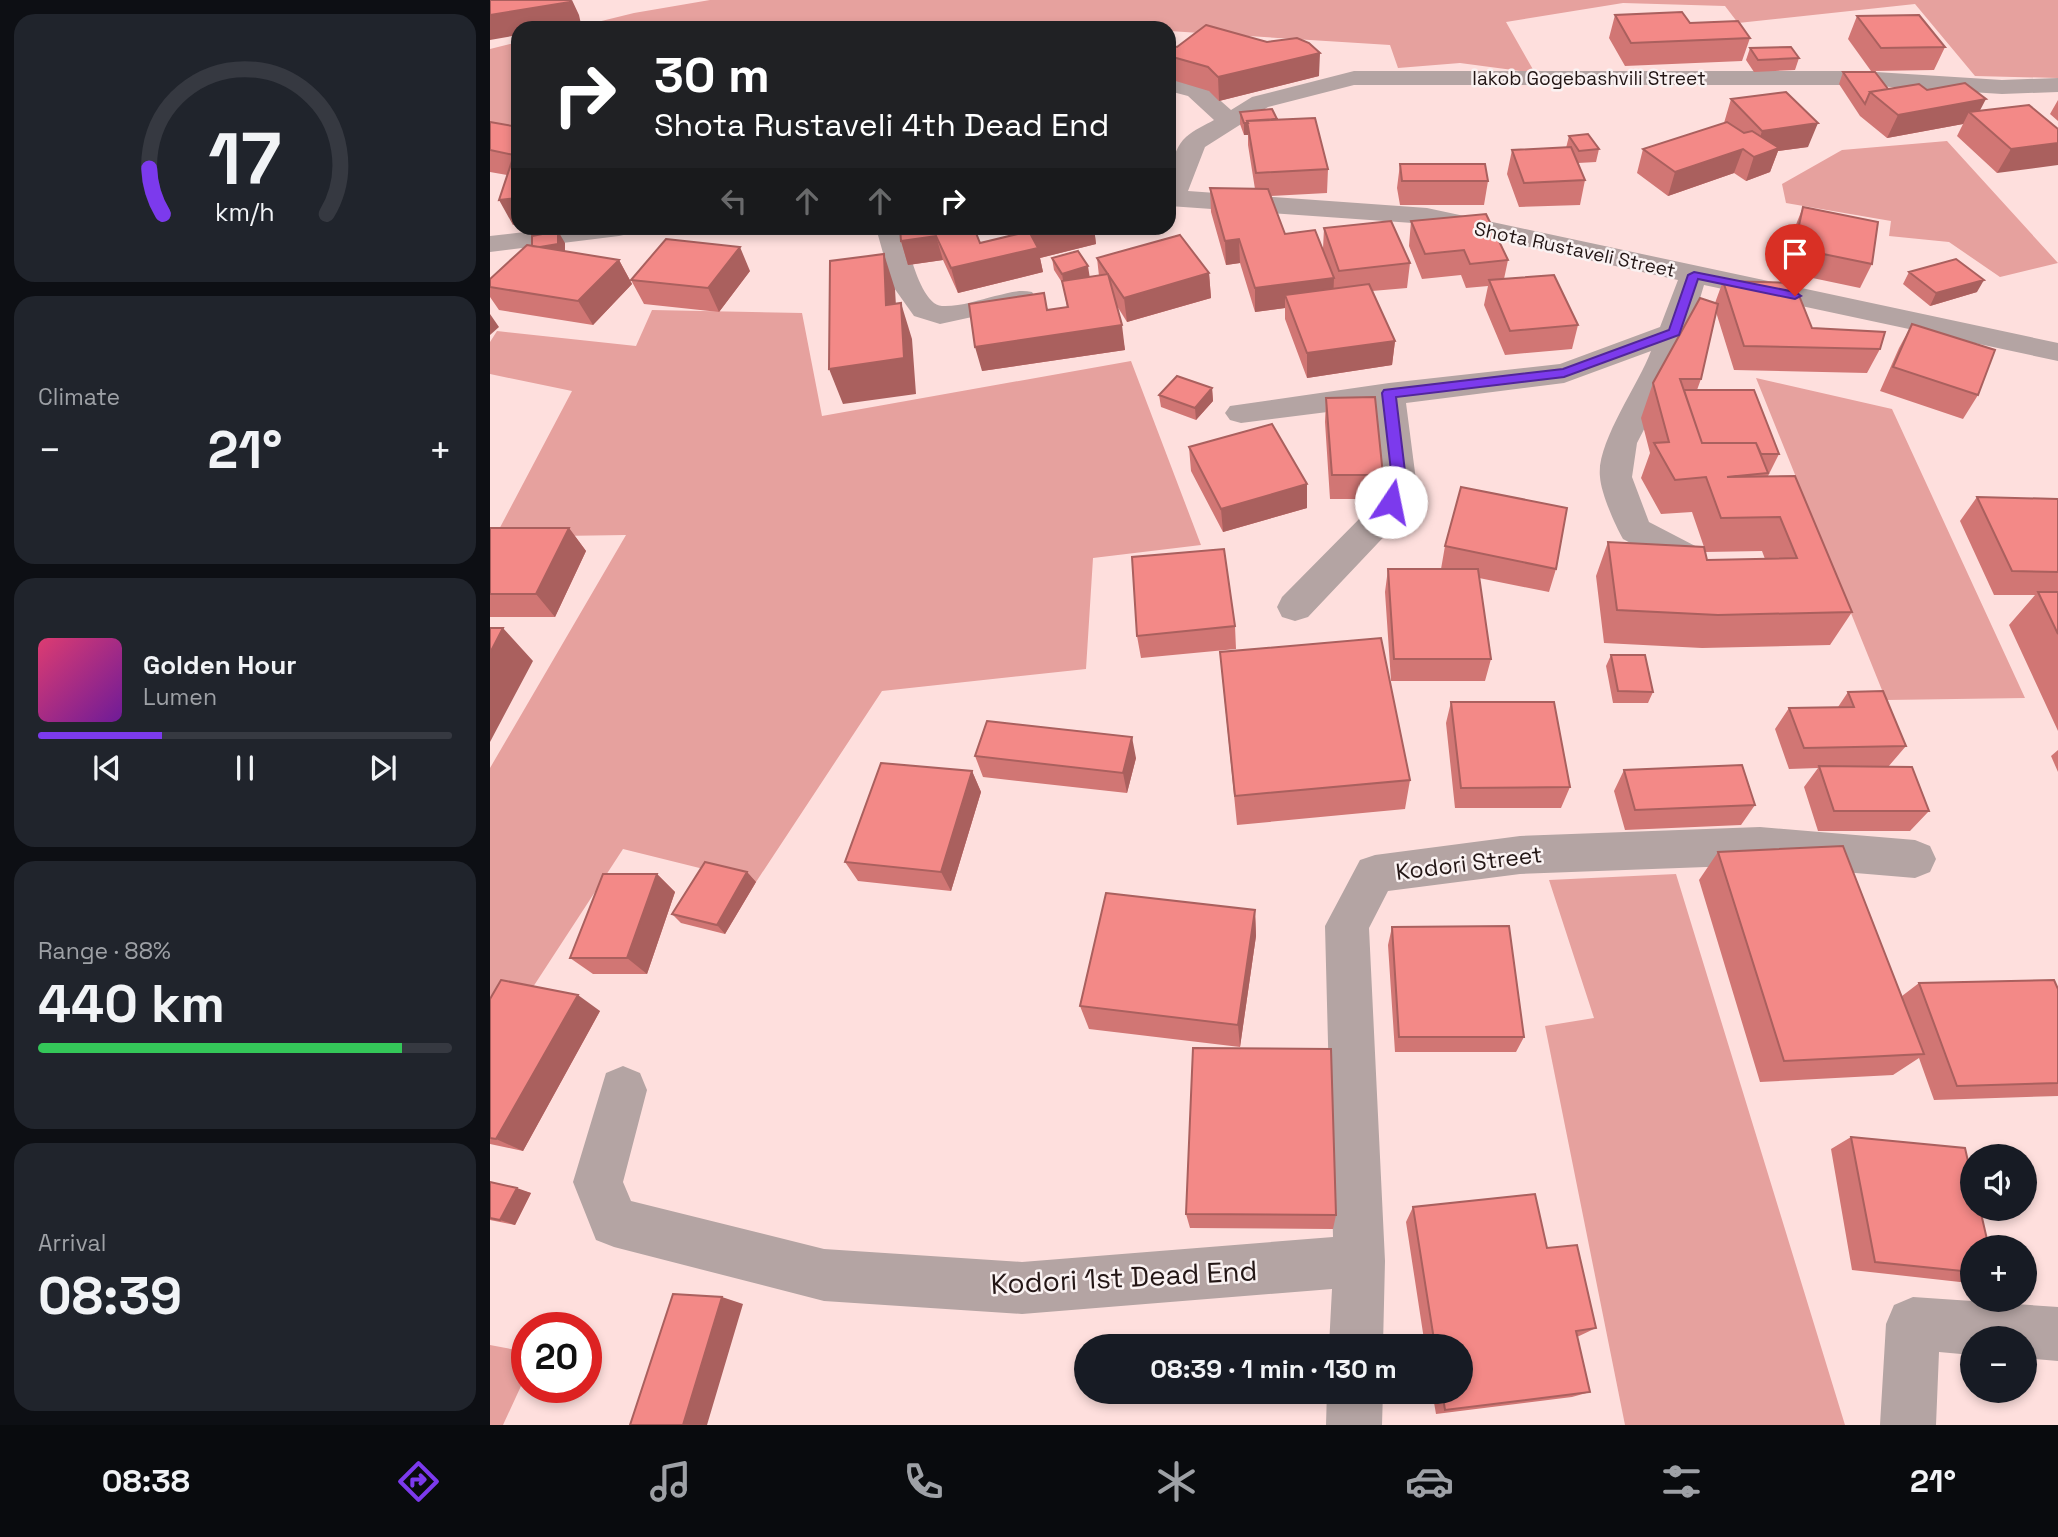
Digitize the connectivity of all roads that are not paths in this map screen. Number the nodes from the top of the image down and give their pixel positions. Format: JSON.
{"nodes":[{"id":1,"x":2058,"y":85,"type":"edge"},
{"id":2,"x":1176,"y":86,"type":"edge"},
{"id":3,"x":1230,"y":121,"type":"junction"},
{"id":4,"x":1176,"y":186,"type":"edge"},
{"id":5,"x":1176,"y":198,"type":"edge"},
{"id":6,"x":563,"y":235,"type":"edge"},
{"id":7,"x":891,"y":235,"type":"edge"},
{"id":8,"x":490,"y":244,"type":"edge"},
{"id":9,"x":1694,"y":275,"type":"junction"},
{"id":10,"x":1034,"y":295,"type":"edge"},
{"id":11,"x":1675,"y":332,"type":"junction"},
{"id":12,"x":2058,"y":352,"type":"edge"},
{"id":13,"x":1389,"y":393,"type":"junction"},
{"id":14,"x":1241,"y":413,"type":"dead end"},
{"id":15,"x":1689,"y":558,"type":"edge"},
{"id":16,"x":1295,"y":607,"type":"dead end"},
{"id":17,"x":1915,"y":859,"type":"dead end"},
{"id":18,"x":623,"y":1090,"type":"dead end"},
{"id":19,"x":1359,"y":1261,"type":"junction"},
{"id":20,"x":1356,"y":1334,"type":"edge"},
{"id":21,"x":2058,"y":1334,"type":"edge"},
{"id":22,"x":1355,"y":1404,"type":"edge"},
{"id":23,"x":1354,"y":1425,"type":"edge"},
{"id":24,"x":1908,"y":1425,"type":"edge"}],
"edges":[{"from":1,"to":3,"type":"street","name":"Iakob Gogebashvili Street"},
{"from":2,"to":3,"type":"street"},
{"from":3,"to":4,"type":"street","name":"Iakob Gogebashvili Street"},
{"from":5,"to":9,"type":"street","name":"Shota Rustaveli Street"},
{"from":6,"to":8,"type":"street"},
{"from":7,"to":10,"type":"street"},
{"from":9,"to":11,"type":"street"},
{"from":9,"to":12,"type":"street","name":"Shota Rustaveli Street"},
{"from":11,"to":13,"type":"street"},
{"from":11,"to":15,"type":"street"},
{"from":13,"to":14,"type":"street"},
{"from":13,"to":16,"type":"street"},
{"from":17,"to":19,"type":"street","name":"Kodori Street"},
{"from":18,"to":19,"type":"street","name":"Kodori 1st Dead End"},
{"from":19,"to":20,"type":"street","name":"Kodori Street"},
{"from":21,"to":24,"type":"street"},
{"from":22,"to":23,"type":"street"}]}
